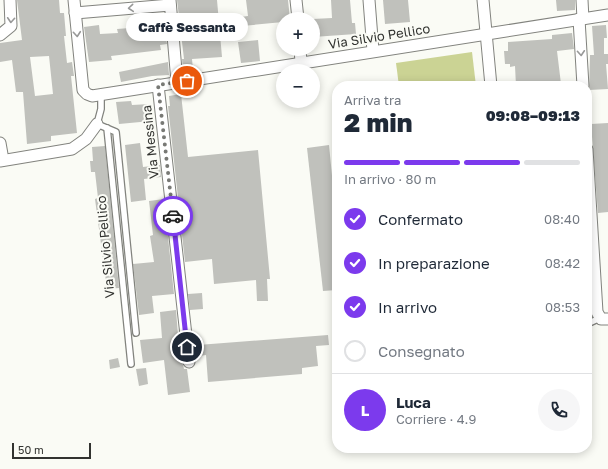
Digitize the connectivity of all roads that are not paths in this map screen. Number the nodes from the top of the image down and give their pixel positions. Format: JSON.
{"nodes":[{"id":1,"x":10,"y":0,"type":"edge"},
{"id":2,"x":74,"y":0,"type":"edge"},
{"id":3,"x":296,"y":0,"type":"edge"},
{"id":4,"x":368,"y":0,"type":"edge"},
{"id":5,"x":483,"y":0,"type":"edge"},
{"id":6,"x":582,"y":0,"type":"edge"},
{"id":7,"x":170,"y":2,"type":"edge"},
{"id":8,"x":297,"y":12,"type":"edge"},
{"id":9,"x":75,"y":13,"type":"junction"},
{"id":10,"x":608,"y":15,"type":"edge"},
{"id":11,"x":581,"y":19,"type":"junction"},
{"id":12,"x":486,"y":34,"type":"junction"},
{"id":13,"x":0,"y":35,"type":"edge"},
{"id":14,"x":373,"y":51,"type":"junction"},
{"id":15,"x":301,"y":56,"type":"edge"},
{"id":16,"x":301,"y":62,"type":"junction"},
{"id":17,"x":491,"y":81,"type":"edge"},
{"id":18,"x":583,"y":81,"type":"edge"},
{"id":19,"x":177,"y":82,"type":"junction"},
{"id":20,"x":158,"y":85,"type":"junction"},
{"id":21,"x":101,"y":95,"type":"junction"},
{"id":22,"x":102,"y":126,"type":"junction"},
{"id":23,"x":0,"y":143,"type":"edge"},
{"id":24,"x":2,"y":160,"type":"edge"},
{"id":25,"x":592,"y":230,"type":"edge"},
{"id":26,"x":604,"y":319,"type":"edge"},
{"id":27,"x":592,"y":323,"type":"edge"},
{"id":28,"x":136,"y":333,"type":"dead end"},
{"id":29,"x":189,"y":362,"type":"dead end"},
{"id":30,"x":131,"y":364,"type":"dead end"}],
"edges":[{"from":1,"to":13,"type":"street","one_way":true},
{"from":2,"to":9,"type":"street"},
{"from":3,"to":8,"type":"street"},
{"from":4,"to":14,"type":"street"},
{"from":5,"to":12,"type":"street"},
{"from":6,"to":11,"type":"street"},
{"from":7,"to":9,"type":"street","one_way":true},
{"from":7,"to":19,"type":"street"},
{"from":9,"to":21,"type":"street","one_way":true},
{"from":10,"to":11,"type":"street","name":"Via Silvio Pellico"},
{"from":11,"to":12,"type":"street","name":"Via Silvio Pellico"},
{"from":11,"to":18,"type":"street","one_way":true},
{"from":12,"to":14,"type":"street","name":"Via Silvio Pellico"},
{"from":12,"to":17,"type":"street"},
{"from":14,"to":16,"type":"street","name":"Via Silvio Pellico"},
{"from":15,"to":16,"type":"street"},
{"from":16,"to":19,"type":"street","name":"Via Silvio Pellico"},
{"from":19,"to":20,"type":"street","name":"Via Silvio Pellico"},
{"from":20,"to":21,"type":"street","name":"Via Silvio Pellico"},
{"from":20,"to":29,"type":"street","name":"Via Messina"},
{"from":21,"to":22,"type":"lane","name":"Via Silvio Pellico"},
{"from":22,"to":24,"type":"street"},
{"from":22,"to":28,"type":"lane","name":"Via Silvio Pellico"},
{"from":22,"to":30,"type":"lane","name":"Via Silvio Pellico"},
{"from":23,"to":24,"type":"street"},
{"from":25,"to":26,"type":"street"},
{"from":26,"to":27,"type":"lane"}]}
